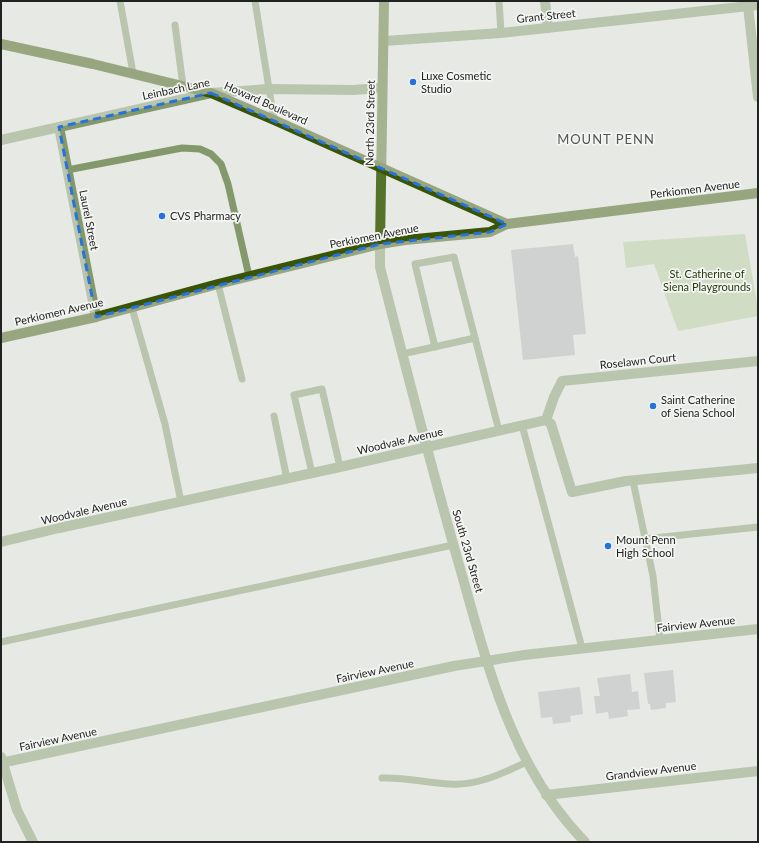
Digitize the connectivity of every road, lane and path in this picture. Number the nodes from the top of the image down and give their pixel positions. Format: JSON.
{"nodes":[{"id":1,"x":120,"y":1,"type":"edge"},
{"id":2,"x":255,"y":1,"type":"edge"},
{"id":3,"x":384,"y":1,"type":"edge"},
{"id":4,"x":499,"y":1,"type":"edge"},
{"id":5,"x":545,"y":1,"type":"edge"},
{"id":6,"x":753,"y":6,"type":"edge"},
{"id":7,"x":175,"y":25,"type":"dead end"},
{"id":8,"x":548,"y":28,"type":"junction"},
{"id":9,"x":501,"y":33,"type":"junction"},
{"id":10,"x":384,"y":41,"type":"junction"},
{"id":11,"x":1,"y":44,"type":"edge"},
{"id":12,"x":133,"y":73,"type":"junction"},
{"id":13,"x":183,"y":86,"type":"junction"},
{"id":14,"x":382,"y":88,"type":"junction"},
{"id":15,"x":269,"y":89,"type":"junction"},
{"id":16,"x":211,"y":93,"type":"junction"},
{"id":17,"x":758,"y":97,"type":"edge"},
{"id":18,"x":274,"y":120,"type":"junction"},
{"id":19,"x":59,"y":127,"type":"junction"},
{"id":20,"x":1,"y":140,"type":"edge"},
{"id":21,"x":381,"y":168,"type":"junction"},
{"id":22,"x":67,"y":170,"type":"junction"},
{"id":23,"x":758,"y":193,"type":"edge"},
{"id":24,"x":507,"y":224,"type":"junction"},
{"id":25,"x":380,"y":244,"type":"junction"},
{"id":26,"x":249,"y":276,"type":"junction"},
{"id":27,"x":218,"y":284,"type":"junction"},
{"id":28,"x":132,"y":308,"type":"junction"},
{"id":29,"x":96,"y":317,"type":"junction"},
{"id":30,"x":1,"y":338,"type":"edge"},
{"id":31,"x":475,"y":338,"type":"junction"},
{"id":32,"x":435,"y":347,"type":"junction"},
{"id":33,"x":402,"y":354,"type":"junction"},
{"id":34,"x":758,"y":361,"type":"edge"},
{"id":35,"x":242,"y":379,"type":"dead end"},
{"id":36,"x":274,"y":416,"type":"dead end"},
{"id":37,"x":546,"y":420,"type":"junction"},
{"id":38,"x":522,"y":425,"type":"junction"},
{"id":39,"x":499,"y":431,"type":"junction"},
{"id":40,"x":426,"y":447,"type":"junction"},
{"id":41,"x":340,"y":468,"type":"junction"},
{"id":42,"x":758,"y":468,"type":"edge"},
{"id":43,"x":312,"y":473,"type":"junction"},
{"id":44,"x":287,"y":479,"type":"junction"},
{"id":45,"x":633,"y":481,"type":"junction"},
{"id":46,"x":181,"y":502,"type":"junction"},
{"id":47,"x":758,"y":527,"type":"edge"},
{"id":48,"x":644,"y":539,"type":"junction"},
{"id":49,"x":1,"y":542,"type":"edge"},
{"id":50,"x":453,"y":545,"type":"junction"},
{"id":51,"x":758,"y":629,"type":"edge"},
{"id":52,"x":660,"y":640,"type":"junction"},
{"id":53,"x":1,"y":642,"type":"edge"},
{"id":54,"x":582,"y":648,"type":"junction"},
{"id":55,"x":487,"y":661,"type":"junction"},
{"id":56,"x":1,"y":761,"type":"edge"},
{"id":57,"x":527,"y":762,"type":"junction"},
{"id":58,"x":758,"y":771,"type":"edge"},
{"id":59,"x":382,"y":778,"type":"dead end"},
{"id":60,"x":546,"y":795,"type":"junction"},
{"id":61,"x":33,"y":842,"type":"edge"},
{"id":62,"x":585,"y":842,"type":"edge"}],
"edges":[{"from":1,"to":12,"type":"lane"},
{"from":2,"to":15,"type":"lane"},
{"from":3,"to":10,"type":"main road","name":"North 23rd Street"},
{"from":4,"to":9,"type":"lane"},
{"from":5,"to":8,"type":"street"},
{"from":6,"to":8,"type":"street","name":"Grant Street"},
{"from":6,"to":17,"type":"street"},
{"from":7,"to":13,"type":"lane"},
{"from":8,"to":9,"type":"street","name":"Grant Street"},
{"from":9,"to":10,"type":"street","name":"Grant Street"},
{"from":10,"to":14,"type":"main road","name":"North 23rd Street"},
{"from":11,"to":12,"type":"main road","name":"Howard Boulevard"},
{"from":12,"to":13,"type":"main road","name":"Howard Boulevard"},
{"from":13,"to":16,"type":"main road","name":"Howard Boulevard"},
{"from":14,"to":15,"type":"street","name":"Leinbach Lane"},
{"from":14,"to":21,"type":"main road","name":"North 23rd Street"},
{"from":15,"to":16,"type":"street","name":"Leinbach Lane"},
{"from":15,"to":18,"type":"lane"},
{"from":16,"to":18,"type":"main road","name":"Howard Boulevard"},
{"from":16,"to":19,"type":"street","name":"Leinbach Lane"},
{"from":18,"to":21,"type":"main road","name":"Howard Boulevard"},
{"from":19,"to":20,"type":"street","name":"Leinbach Lane"},
{"from":19,"to":22,"type":"street","name":"Laurel Street"},
{"from":21,"to":24,"type":"main road","name":"Howard Boulevard"},
{"from":21,"to":25,"type":"main road","name":"North 23rd Street"},
{"from":22,"to":26,"type":"lane"},
{"from":22,"to":29,"type":"street","name":"Laurel Street"},
{"from":23,"to":24,"type":"main road","name":"Perkiomen Avenue"},
{"from":24,"to":25,"type":"main road","name":"Perkiomen Avenue"},
{"from":25,"to":26,"type":"main road","name":"Perkiomen Avenue"},
{"from":25,"to":33,"type":"street","name":"South 23rd Street"},
{"from":26,"to":27,"type":"main road","name":"Perkiomen Avenue"},
{"from":27,"to":28,"type":"main road","name":"Perkiomen Avenue"},
{"from":27,"to":35,"type":"lane"},
{"from":28,"to":29,"type":"main road","name":"Perkiomen Avenue"},
{"from":28,"to":46,"type":"lane"},
{"from":29,"to":30,"type":"main road","name":"Perkiomen Avenue"},
{"from":31,"to":32,"type":"lane"},
{"from":31,"to":32,"type":"lane"},
{"from":31,"to":39,"type":"lane"},
{"from":32,"to":33,"type":"lane"},
{"from":33,"to":40,"type":"street","name":"South 23rd Street"},
{"from":34,"to":37,"type":"street","name":"Roselawn Court"},
{"from":36,"to":44,"type":"lane"},
{"from":37,"to":38,"type":"street","name":"Woodvale Avenue"},
{"from":37,"to":45,"type":"street"},
{"from":38,"to":39,"type":"street","name":"Woodvale Avenue"},
{"from":38,"to":54,"type":"lane"},
{"from":39,"to":40,"type":"street","name":"Woodvale Avenue"},
{"from":40,"to":41,"type":"street","name":"Woodvale Avenue"},
{"from":40,"to":50,"type":"street","name":"South 23rd Street"},
{"from":41,"to":43,"type":"street","name":"Woodvale Avenue"},
{"from":41,"to":43,"type":"lane"},
{"from":42,"to":45,"type":"street"},
{"from":43,"to":44,"type":"street","name":"Woodvale Avenue"},
{"from":44,"to":46,"type":"street","name":"Woodvale Avenue"},
{"from":45,"to":48,"type":"lane"},
{"from":46,"to":49,"type":"street","name":"Woodvale Avenue"},
{"from":47,"to":48,"type":"lane"},
{"from":48,"to":52,"type":"lane"},
{"from":50,"to":53,"type":"lane"},
{"from":50,"to":55,"type":"street","name":"South 23rd Street"},
{"from":51,"to":52,"type":"street","name":"Fairview Avenue"},
{"from":52,"to":54,"type":"street","name":"Fairview Avenue"},
{"from":54,"to":55,"type":"street","name":"Fairview Avenue"},
{"from":55,"to":56,"type":"street","name":"Fairview Avenue"},
{"from":55,"to":57,"type":"street","name":"South 23rd Street"},
{"from":56,"to":61,"type":"street"},
{"from":57,"to":59,"type":"lane"},
{"from":57,"to":60,"type":"street","name":"South 23rd Street"},
{"from":58,"to":60,"type":"street","name":"Grandview Avenue"},
{"from":60,"to":62,"type":"street","name":"South 23rd Street"}]}
